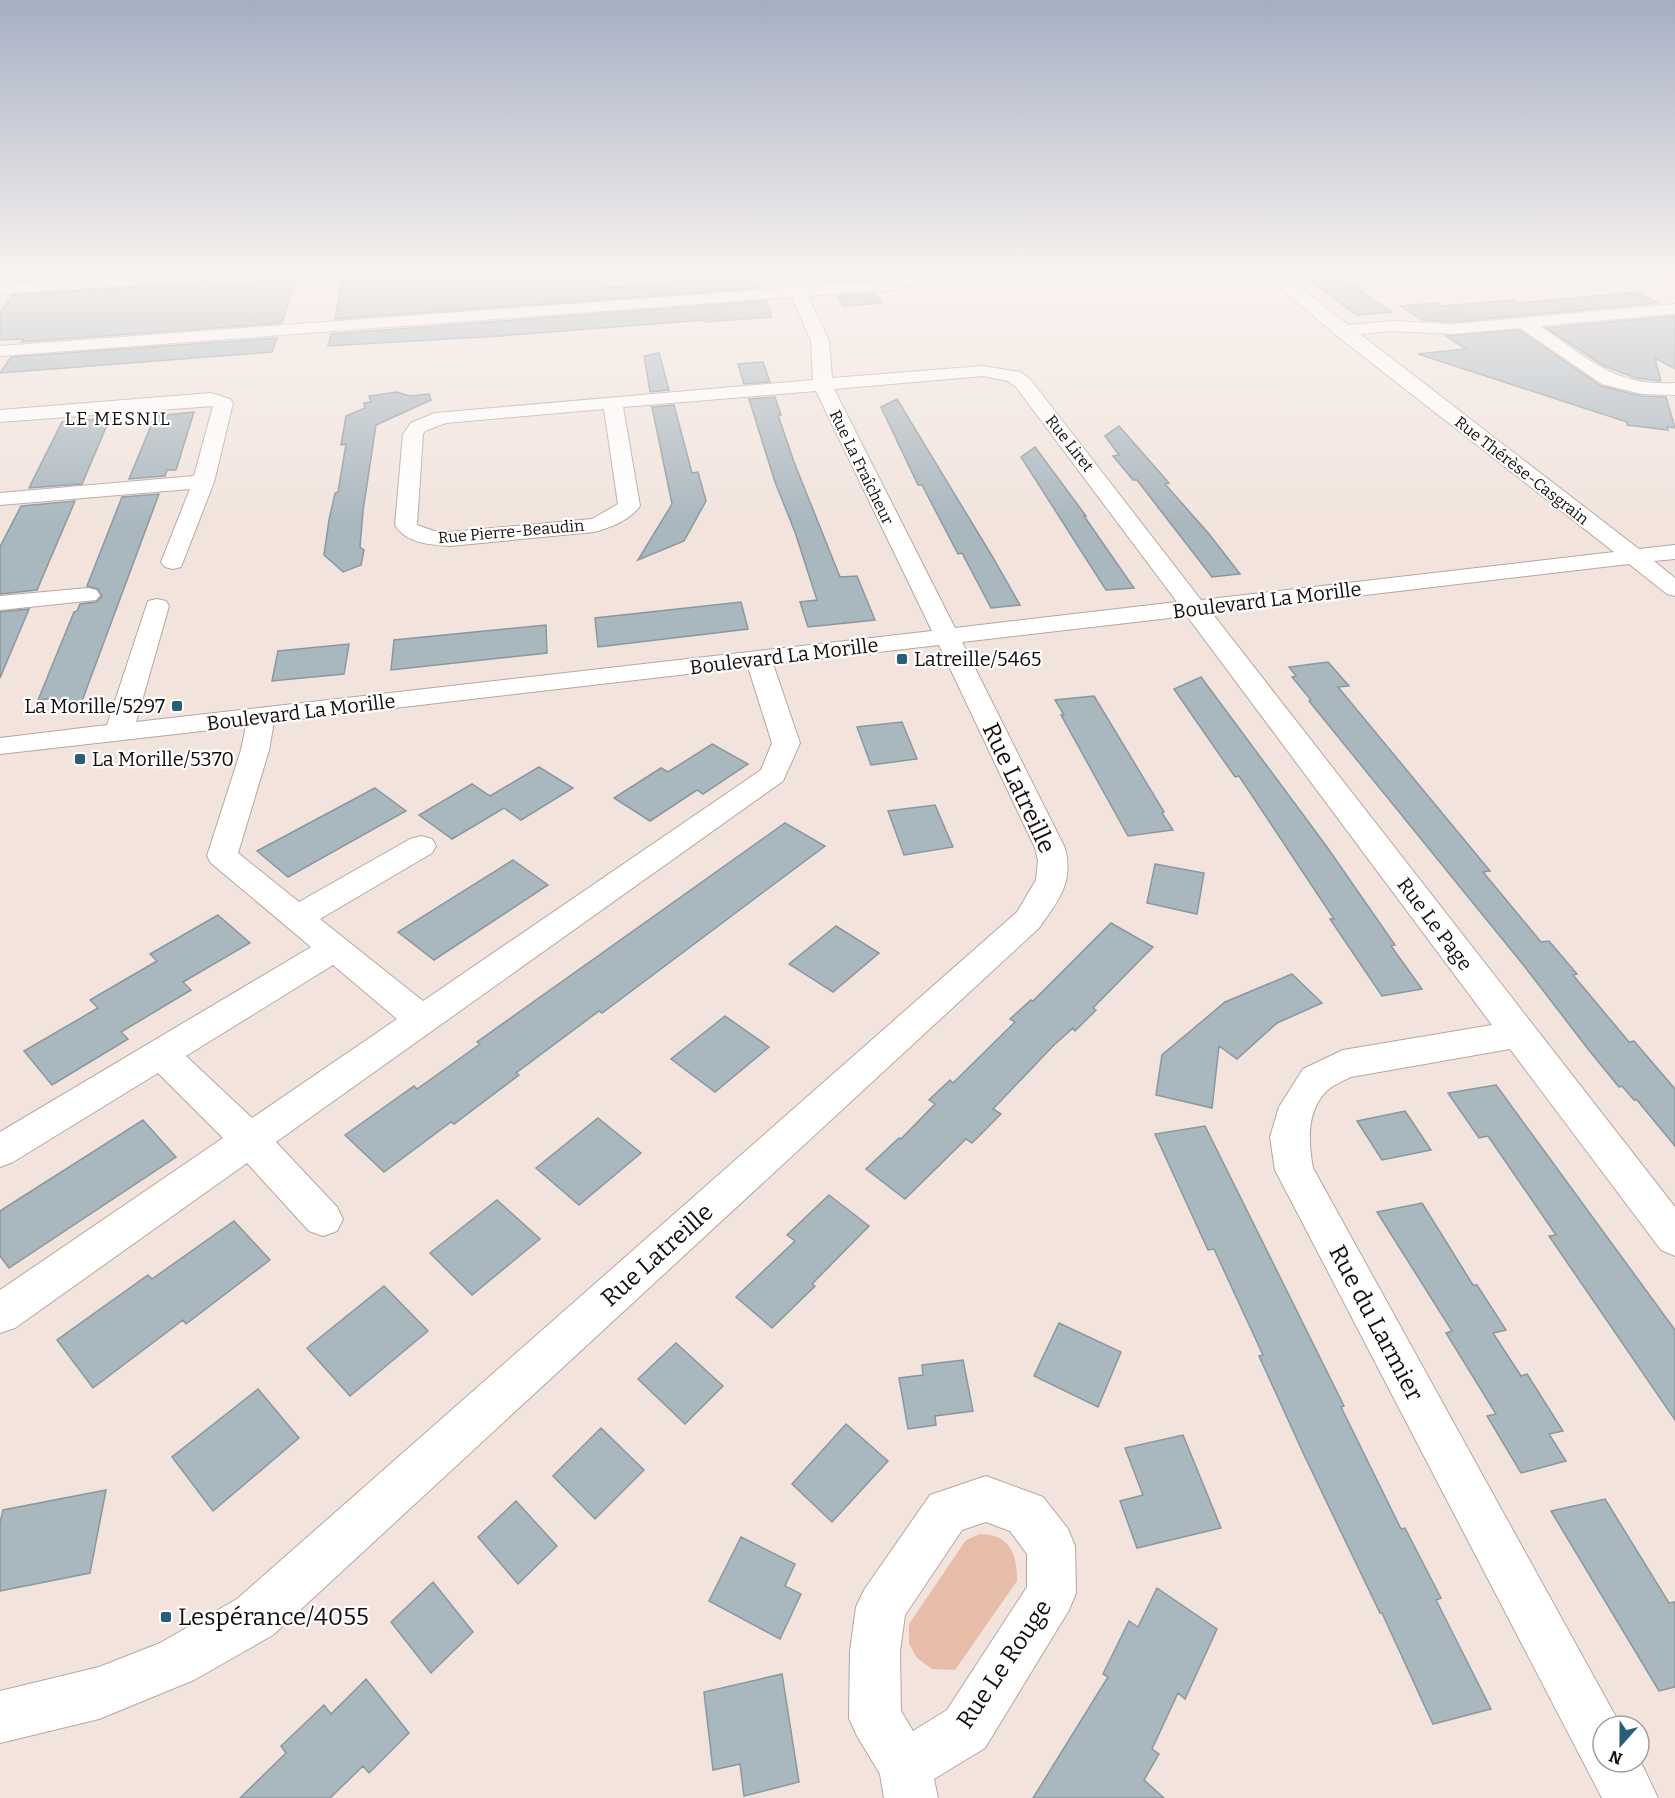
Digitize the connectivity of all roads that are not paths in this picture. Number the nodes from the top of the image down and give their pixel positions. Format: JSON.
{"nodes":[{"id":1,"x":821,"y":355,"type":"edge"},
{"id":2,"x":1374,"y":355,"type":"edge"},
{"id":3,"x":1572,"y":355,"type":"edge"},
{"id":4,"x":823,"y":384,"type":"junction"},
{"id":5,"x":1675,"y":389,"type":"edge"},
{"id":6,"x":613,"y":403,"type":"junction"},
{"id":7,"x":0,"y":416,"type":"edge"},
{"id":8,"x":203,"y":482,"type":"junction"},
{"id":9,"x":0,"y":499,"type":"edge"},
{"id":10,"x":1675,"y":552,"type":"edge"},
{"id":11,"x":1635,"y":557,"type":"junction"},
{"id":12,"x":173,"y":562,"type":"dead end"},
{"id":13,"x":1675,"y":590,"type":"edge"},
{"id":14,"x":88,"y":595,"type":"dead end"},
{"id":15,"x":0,"y":603,"type":"edge"},
{"id":16,"x":157,"y":606,"type":"dead end"},
{"id":17,"x":1197,"y":609,"type":"junction"},
{"id":18,"x":945,"y":637,"type":"junction"},
{"id":19,"x":758,"y":659,"type":"junction"},
{"id":20,"x":262,"y":716,"type":"junction"},
{"id":21,"x":119,"y":732,"type":"junction"},
{"id":22,"x":0,"y":746,"type":"edge"},
{"id":23,"x":421,"y":846,"type":"dead end"},
{"id":24,"x":299,"y":917,"type":"junction"},
{"id":25,"x":335,"y":948,"type":"junction"},
{"id":26,"x":422,"y":1020,"type":"junction"},
{"id":27,"x":1518,"y":1034,"type":"junction"},
{"id":28,"x":161,"y":1054,"type":"junction"},
{"id":29,"x":250,"y":1140,"type":"junction"},
{"id":30,"x":0,"y":1151,"type":"edge"},
{"id":31,"x":323,"y":1219,"type":"dead end"},
{"id":32,"x":1675,"y":1238,"type":"edge"},
{"id":33,"x":0,"y":1314,"type":"edge"},
{"id":34,"x":0,"y":1717,"type":"edge"},
{"id":35,"x":1591,"y":1723,"type":"edge"},
{"id":36,"x":1618,"y":1774,"type":"edge"},
{"id":37,"x":908,"y":1782,"type":"edge"},
{"id":38,"x":1631,"y":1798,"type":"edge"}],
"edges":[{"from":1,"to":4,"type":"street","name":"Rue La Fraîcheur"},
{"from":2,"to":11,"type":"street","name":"Rue Thérèse-Casgrain"},
{"from":3,"to":5,"type":"street"},
{"from":4,"to":6,"type":"street","name":"Rue Pierre-Beaudin"},
{"from":4,"to":17,"type":"street","name":"Rue Liret"},
{"from":4,"to":18,"type":"street","name":"Rue La Fraîcheur"},
{"from":6,"to":6,"type":"street","name":"Rue Pierre-Beaudin"},
{"from":7,"to":8,"type":"street"},
{"from":8,"to":9,"type":"street"},
{"from":8,"to":12,"type":"street"},
{"from":10,"to":11,"type":"street","name":"Boulevard La Morille"},
{"from":11,"to":13,"type":"street","name":"Rue Thérèse-Casgrain"},
{"from":11,"to":17,"type":"street","name":"Boulevard La Morille"},
{"from":14,"to":15,"type":"street"},
{"from":16,"to":21,"type":"street"},
{"from":17,"to":18,"type":"street","name":"Boulevard La Morille"},
{"from":17,"to":27,"type":"street","name":"Rue Le Page"},
{"from":18,"to":19,"type":"street","name":"Boulevard La Morille"},
{"from":18,"to":34,"type":"street","name":"Rue Latreille"},
{"from":19,"to":20,"type":"street","name":"Boulevard La Morille"},
{"from":19,"to":26,"type":"street"},
{"from":20,"to":21,"type":"street","name":"Boulevard La Morille"},
{"from":20,"to":24,"type":"street"},
{"from":21,"to":22,"type":"street","name":"Boulevard La Morille"},
{"from":23,"to":24,"type":"street"},
{"from":24,"to":25,"type":"street"},
{"from":25,"to":26,"type":"street"},
{"from":25,"to":28,"type":"street"},
{"from":26,"to":29,"type":"street"},
{"from":27,"to":32,"type":"street","name":"Rue Le Page"},
{"from":27,"to":35,"type":"street","name":"Rue du Larmier"},
{"from":28,"to":29,"type":"street"},
{"from":28,"to":30,"type":"street"},
{"from":29,"to":31,"type":"street"},
{"from":29,"to":33,"type":"street"},
{"from":36,"to":38,"type":"street"},
{"from":37,"to":37,"type":"street","name":"Rue Le Rouge"}]}
